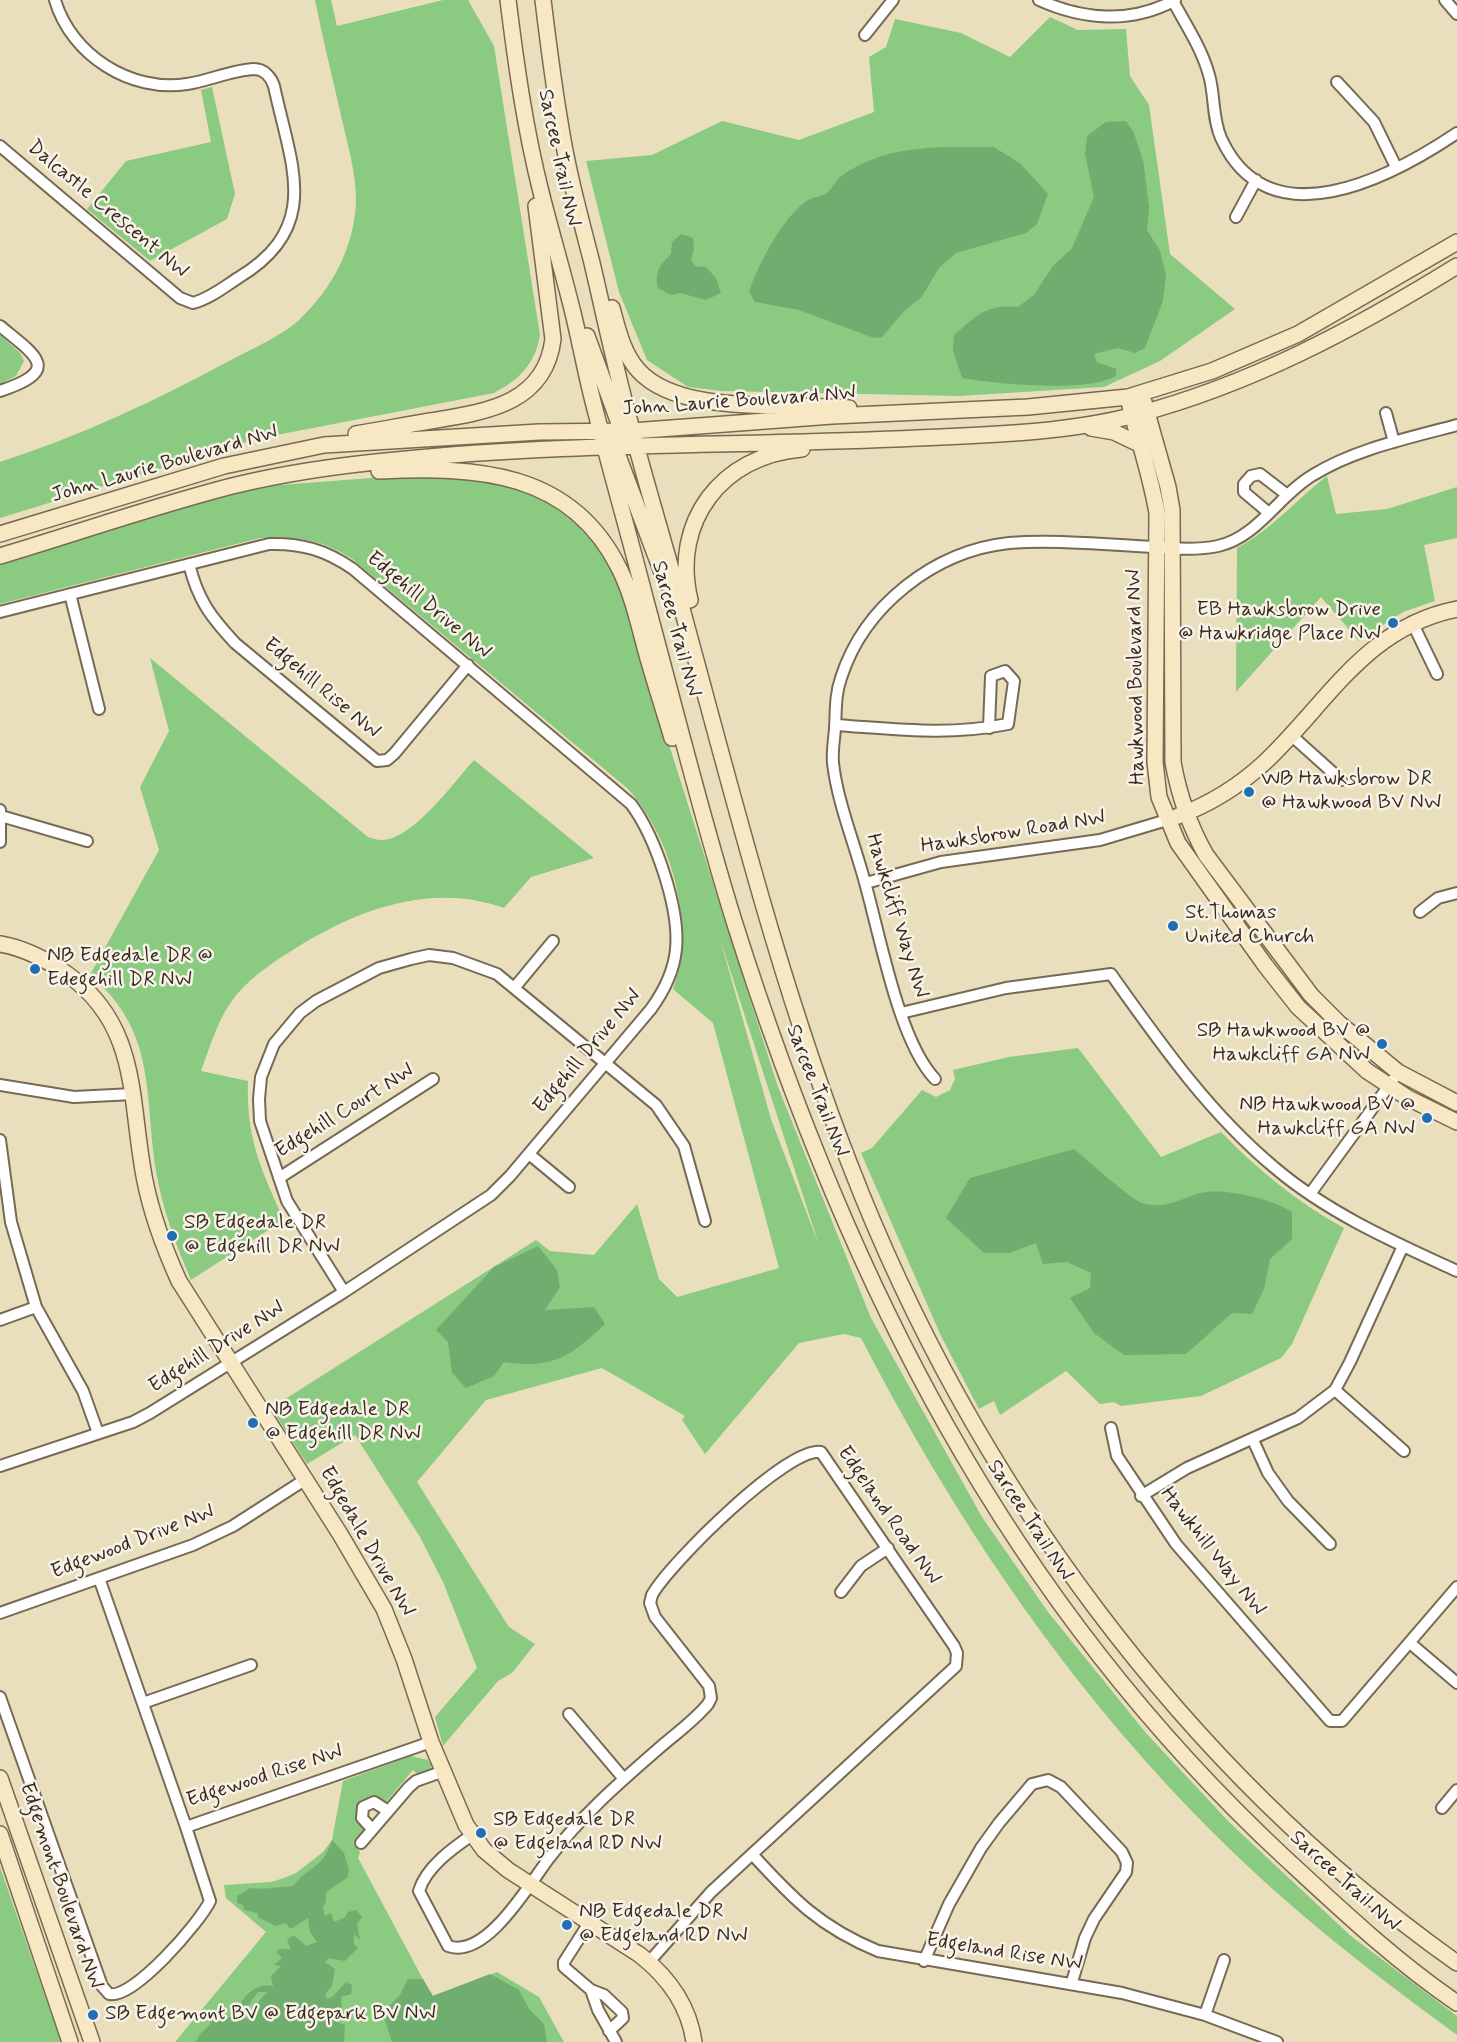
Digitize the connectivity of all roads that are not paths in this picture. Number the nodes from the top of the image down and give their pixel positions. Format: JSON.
{"nodes":[{"id":1,"x":55,"y":0,"type":"edge"},
{"id":2,"x":508,"y":0,"type":"edge"},
{"id":3,"x":543,"y":0,"type":"edge"},
{"id":4,"x":892,"y":0,"type":"edge"},
{"id":5,"x":1039,"y":0,"type":"edge"},
{"id":6,"x":1445,"y":0,"type":"edge"},
{"id":7,"x":1174,"y":1,"type":"edge"},
{"id":8,"x":1457,"y":14,"type":"edge"},
{"id":9,"x":865,"y":35,"type":"dead end"},
{"id":10,"x":1337,"y":82,"type":"dead end"},
{"id":11,"x":1457,"y":132,"type":"edge"},
{"id":12,"x":0,"y":146,"type":"edge"},
{"id":13,"x":1396,"y":167,"type":"junction"},
{"id":14,"x":569,"y":169,"type":"junction"},
{"id":15,"x":1256,"y":180,"type":"junction"},
{"id":16,"x":540,"y":188,"type":"junction"},
{"id":17,"x":1236,"y":217,"type":"dead end"},
{"id":18,"x":1457,"y":242,"type":"edge"},
{"id":19,"x":1457,"y":266,"type":"edge"},
{"id":20,"x":573,"y":313,"type":"junction"},
{"id":21,"x":0,"y":326,"type":"edge"},
{"id":22,"x":0,"y":391,"type":"edge"},
{"id":23,"x":1135,"y":395,"type":"junction"},
{"id":24,"x":894,"y":413,"type":"junction"},
{"id":25,"x":1386,"y":413,"type":"dead end"},
{"id":26,"x":1139,"y":414,"type":"junction"},
{"id":27,"x":1457,"y":425,"type":"edge"},
{"id":28,"x":1074,"y":427,"type":"junction"},
{"id":29,"x":601,"y":431,"type":"junction"},
{"id":30,"x":627,"y":431,"type":"junction"},
{"id":31,"x":864,"y":440,"type":"junction"},
{"id":32,"x":1394,"y":442,"type":"junction"},
{"id":33,"x":1138,"y":444,"type":"junction"},
{"id":34,"x":324,"y":445,"type":"junction"},
{"id":35,"x":637,"y":447,"type":"junction"},
{"id":36,"x":611,"y":448,"type":"junction"},
{"id":37,"x":329,"y":469,"type":"junction"},
{"id":38,"x":1286,"y":494,"type":"junction"},
{"id":39,"x":1269,"y":513,"type":"junction"},
{"id":40,"x":0,"y":534,"type":"edge"},
{"id":41,"x":1156,"y":548,"type":"junction"},
{"id":42,"x":1173,"y":549,"type":"junction"},
{"id":43,"x":0,"y":556,"type":"edge"},
{"id":44,"x":189,"y":564,"type":"junction"},
{"id":45,"x":70,"y":594,"type":"junction"},
{"id":46,"x":1457,"y":609,"type":"edge"},
{"id":47,"x":0,"y":612,"type":"edge"},
{"id":48,"x":1412,"y":622,"type":"junction"},
{"id":49,"x":689,"y":635,"type":"junction"},
{"id":50,"x":468,"y":665,"type":"junction"},
{"id":51,"x":1437,"y":674,"type":"dead end"},
{"id":52,"x":99,"y":709,"type":"dead end"},
{"id":53,"x":835,"y":725,"type":"junction"},
{"id":54,"x":989,"y":728,"type":"junction"},
{"id":55,"x":1291,"y":735,"type":"junction"},
{"id":56,"x":728,"y":777,"type":"junction"},
{"id":57,"x":1341,"y":780,"type":"dead end"},
{"id":58,"x":698,"y":798,"type":"junction"},
{"id":59,"x":0,"y":809,"type":"edge"},
{"id":60,"x":1186,"y":813,"type":"junction"},
{"id":61,"x":1,"y":816,"type":"edge"},
{"id":62,"x":1167,"y":820,"type":"junction"},
{"id":63,"x":87,"y":841,"type":"dead end"},
{"id":64,"x":0,"y":842,"type":"edge"},
{"id":65,"x":866,"y":883,"type":"junction"},
{"id":66,"x":1457,"y":893,"type":"edge"},
{"id":67,"x":1420,"y":912,"type":"dead end"},
{"id":68,"x":553,"y":941,"type":"dead end"},
{"id":69,"x":0,"y":944,"type":"edge"},
{"id":70,"x":515,"y":987,"type":"junction"},
{"id":71,"x":901,"y":1013,"type":"junction"},
{"id":72,"x":605,"y":1062,"type":"junction"},
{"id":73,"x":1398,"y":1072,"type":"junction"},
{"id":74,"x":935,"y":1079,"type":"dead end"},
{"id":75,"x":433,"y":1080,"type":"dead end"},
{"id":76,"x":0,"y":1085,"type":"edge"},
{"id":77,"x":1388,"y":1086,"type":"junction"},
{"id":78,"x":133,"y":1094,"type":"junction"},
{"id":79,"x":1457,"y":1103,"type":"edge"},
{"id":80,"x":1457,"y":1122,"type":"edge"},
{"id":81,"x":0,"y":1140,"type":"edge"},
{"id":82,"x":529,"y":1154,"type":"junction"},
{"id":83,"x":279,"y":1178,"type":"junction"},
{"id":84,"x":568,"y":1187,"type":"dead end"},
{"id":85,"x":1310,"y":1194,"type":"junction"},
{"id":86,"x":705,"y":1221,"type":"dead end"},
{"id":87,"x":1403,"y":1246,"type":"junction"},
{"id":88,"x":1457,"y":1271,"type":"edge"},
{"id":89,"x":344,"y":1292,"type":"junction"},
{"id":90,"x":36,"y":1307,"type":"junction"},
{"id":91,"x":0,"y":1320,"type":"edge"},
{"id":92,"x":231,"y":1363,"type":"junction"},
{"id":93,"x":1335,"y":1390,"type":"junction"},
{"id":94,"x":1111,"y":1428,"type":"dead end"},
{"id":95,"x":98,"y":1433,"type":"junction"},
{"id":96,"x":1253,"y":1440,"type":"junction"},
{"id":97,"x":1404,"y":1451,"type":"dead end"},
{"id":98,"x":0,"y":1466,"type":"edge"},
{"id":99,"x":306,"y":1479,"type":"junction"},
{"id":100,"x":1142,"y":1496,"type":"junction"},
{"id":101,"x":1330,"y":1544,"type":"dead end"},
{"id":102,"x":888,"y":1548,"type":"junction"},
{"id":103,"x":99,"y":1578,"type":"junction"},
{"id":104,"x":1457,"y":1587,"type":"edge"},
{"id":105,"x":841,"y":1592,"type":"dead end"},
{"id":106,"x":0,"y":1613,"type":"edge"},
{"id":107,"x":1410,"y":1643,"type":"junction"},
{"id":108,"x":251,"y":1665,"type":"dead end"},
{"id":109,"x":1457,"y":1683,"type":"edge"},
{"id":110,"x":0,"y":1697,"type":"edge"},
{"id":111,"x":143,"y":1703,"type":"junction"},
{"id":112,"x":569,"y":1714,"type":"dead end"},
{"id":113,"x":431,"y":1742,"type":"junction"},
{"id":114,"x":444,"y":1771,"type":"junction"},
{"id":115,"x":0,"y":1778,"type":"edge"},
{"id":116,"x":624,"y":1779,"type":"junction"},
{"id":117,"x":1457,"y":1790,"type":"edge"},
{"id":118,"x":1442,"y":1808,"type":"dead end"},
{"id":119,"x":388,"y":1811,"type":"junction"},
{"id":120,"x":186,"y":1827,"type":"junction"},
{"id":121,"x":372,"y":1829,"type":"junction"},
{"id":122,"x":0,"y":1834,"type":"edge"},
{"id":123,"x":472,"y":1835,"type":"junction"},
{"id":124,"x":361,"y":1843,"type":"dead end"},
{"id":125,"x":752,"y":1854,"type":"junction"},
{"id":126,"x":532,"y":1885,"type":"junction"},
{"id":127,"x":588,"y":1923,"type":"junction"},
{"id":128,"x":1224,"y":1960,"type":"dead end"},
{"id":129,"x":924,"y":1961,"type":"junction"},
{"id":130,"x":649,"y":1962,"type":"junction"},
{"id":131,"x":1457,"y":1963,"type":"edge"},
{"id":132,"x":1072,"y":1982,"type":"junction"},
{"id":133,"x":591,"y":1990,"type":"junction"},
{"id":134,"x":1457,"y":2003,"type":"edge"},
{"id":135,"x":1204,"y":2015,"type":"junction"},
{"id":136,"x":609,"y":2031,"type":"junction"},
{"id":137,"x":70,"y":2042,"type":"edge"},
{"id":138,"x":92,"y":2042,"type":"edge"},
{"id":139,"x":616,"y":2042,"type":"edge"},
{"id":140,"x":694,"y":2042,"type":"edge"},
{"id":141,"x":1277,"y":2042,"type":"edge"}],
"edges":[{"from":1,"to":12,"type":"street","name":"Dalcastle Crescent NW"},
{"from":2,"to":16,"type":"main road","name":"Sarcee Trail NW"},
{"from":3,"to":14,"type":"main road","name":"Sarcee Trail NW"},
{"from":4,"to":9,"type":"street"},
{"from":5,"to":7,"type":"street"},
{"from":6,"to":8,"type":"street"},
{"from":7,"to":15,"type":"street"},
{"from":10,"to":13,"type":"street"},
{"from":11,"to":13,"type":"street"},
{"from":13,"to":15,"type":"street"},
{"from":14,"to":24,"type":"main road"},
{"from":14,"to":30,"type":"main road","name":"Sarcee Trail NW"},
{"from":15,"to":17,"type":"street"},
{"from":16,"to":20,"type":"main road","name":"Sarcee Trail NW"},
{"from":16,"to":34,"type":"main road"},
{"from":18,"to":23,"type":"main road","name":"John Laurie Boulevard NW"},
{"from":19,"to":26,"type":"main road","name":"John Laurie Boulevard NW"},
{"from":20,"to":29,"type":"main road","name":"Sarcee Trail NW"},
{"from":20,"to":30,"type":"main road"},
{"from":21,"to":22,"type":"street"},
{"from":23,"to":24,"type":"main road","name":"John Laurie Boulevard NW"},
{"from":23,"to":26,"type":"main road","name":"Hawkwood Boulevard NW"},
{"from":24,"to":30,"type":"main road","name":"John Laurie Boulevard NW"},
{"from":25,"to":32,"type":"street"},
{"from":26,"to":28,"type":"main road","name":"John Laurie Boulevard NW"},
{"from":26,"to":33,"type":"main road","name":"Hawkwood Boulevard NW"},
{"from":26,"to":42,"type":"main road","name":"Hawkwood Boulevard NW"},
{"from":27,"to":32,"type":"street","name":"Hawkcliff Way NW"},
{"from":28,"to":31,"type":"main road","name":"John Laurie Boulevard NW"},
{"from":28,"to":33,"type":"main road"},
{"from":29,"to":30,"type":"main road","name":"John Laurie Boulevard NW"},
{"from":29,"to":34,"type":"main road","name":"John Laurie Boulevard NW"},
{"from":29,"to":36,"type":"main road"},
{"from":30,"to":35,"type":"main road"},
{"from":31,"to":35,"type":"main road","name":"John Laurie Boulevard NW"},
{"from":31,"to":56,"type":"main road"},
{"from":32,"to":38,"type":"street","name":"Hawkcliff Way NW"},
{"from":33,"to":41,"type":"main road","name":"Hawkwood Boulevard NW"},
{"from":34,"to":40,"type":"main road","name":"John Laurie Boulevard NW"},
{"from":35,"to":36,"type":"main road","name":"John Laurie Boulevard NW"},
{"from":35,"to":49,"type":"main road","name":"Sarcee Trail NW"},
{"from":36,"to":37,"type":"main road","name":"John Laurie Boulevard NW"},
{"from":36,"to":49,"type":"main road"},
{"from":36,"to":58,"type":"main road","name":"Sarcee Trail NW"},
{"from":37,"to":43,"type":"main road","name":"John Laurie Boulevard NW"},
{"from":37,"to":58,"type":"main road"},
{"from":38,"to":39,"type":"street","name":"Hawkcliff Way NW"},
{"from":38,"to":39,"type":"street"},
{"from":39,"to":42,"type":"street","name":"Hawkcliff Way NW"},
{"from":41,"to":42,"type":"street","name":"Hawkcliff Way NW"},
{"from":41,"to":53,"type":"street","name":"Hawkcliff Way NW"},
{"from":41,"to":62,"type":"main road","name":"Hawkwood Boulevard NW"},
{"from":42,"to":60,"type":"main road","name":"Hawkwood Boulevard NW"},
{"from":44,"to":45,"type":"street","name":"Edgehill Drive NW"},
{"from":44,"to":50,"type":"street","name":"Edgehill Drive NW"},
{"from":44,"to":50,"type":"street","name":"Edgehill Rise NW"},
{"from":45,"to":47,"type":"street","name":"Edgehill Drive NW"},
{"from":45,"to":52,"type":"street"},
{"from":46,"to":48,"type":"main road"},
{"from":48,"to":51,"type":"street"},
{"from":48,"to":55,"type":"main road"},
{"from":49,"to":56,"type":"main road","name":"Sarcee Trail NW"},
{"from":50,"to":72,"type":"street","name":"Edgehill Drive NW"},
{"from":53,"to":54,"type":"street"},
{"from":53,"to":65,"type":"street","name":"Hawkcliff Way NW"},
{"from":54,"to":54,"type":"street"},
{"from":55,"to":57,"type":"street"},
{"from":55,"to":60,"type":"main road"},
{"from":56,"to":131,"type":"main road","name":"Sarcee Trail NW"},
{"from":58,"to":134,"type":"main road","name":"Sarcee Trail NW"},
{"from":59,"to":61,"type":"street"},
{"from":60,"to":62,"type":"main road"},
{"from":60,"to":73,"type":"main road","name":"Hawkwood Boulevard NW"},
{"from":61,"to":63,"type":"street"},
{"from":61,"to":64,"type":"street"},
{"from":62,"to":65,"type":"street","name":"Hawksbrow Road NW"},
{"from":62,"to":77,"type":"main road","name":"Hawkwood Boulevard NW"},
{"from":65,"to":71,"type":"street","name":"Hawkcliff Way NW"},
{"from":66,"to":67,"type":"street"},
{"from":68,"to":70,"type":"street"},
{"from":69,"to":78,"type":"main road","name":"Edgedale Drive NW"},
{"from":70,"to":72,"type":"street"},
{"from":70,"to":83,"type":"street"},
{"from":71,"to":74,"type":"street"},
{"from":71,"to":85,"type":"street","name":"Hawkcliff Way NW"},
{"from":72,"to":82,"type":"street","name":"Edgehill Drive NW"},
{"from":72,"to":86,"type":"street"},
{"from":73,"to":77,"type":"street"},
{"from":73,"to":79,"type":"main road","name":"Hawkwood Boulevard NW"},
{"from":75,"to":83,"type":"street","name":"Edgehill Court NW"},
{"from":76,"to":78,"type":"street"},
{"from":77,"to":80,"type":"main road","name":"Hawkwood Boulevard NW"},
{"from":77,"to":85,"type":"street"},
{"from":78,"to":92,"type":"main road","name":"Edgedale Drive NW"},
{"from":81,"to":90,"type":"street"},
{"from":82,"to":84,"type":"street"},
{"from":82,"to":89,"type":"street","name":"Edgehill Drive NW"},
{"from":83,"to":89,"type":"street"},
{"from":85,"to":87,"type":"street","name":"Hawkcliff Way NW"},
{"from":87,"to":88,"type":"street","name":"Hawkcliff Way NW"},
{"from":87,"to":93,"type":"street","name":"Hawkhill Way NW"},
{"from":89,"to":92,"type":"street","name":"Edgehill Drive NW"},
{"from":90,"to":91,"type":"street"},
{"from":90,"to":95,"type":"street"},
{"from":92,"to":95,"type":"street","name":"Edgehill Drive NW"},
{"from":92,"to":99,"type":"main road","name":"Edgedale Drive NW"},
{"from":93,"to":96,"type":"street","name":"Hawkhill Way NW"},
{"from":93,"to":97,"type":"street"},
{"from":94,"to":100,"type":"street"},
{"from":95,"to":98,"type":"street","name":"Edgehill Drive NW"},
{"from":96,"to":100,"type":"street","name":"Hawkhill Way NW"},
{"from":96,"to":101,"type":"street"},
{"from":99,"to":103,"type":"street","name":"Edgewood Drive NW"},
{"from":99,"to":113,"type":"main road","name":"Edgedale Drive NW"},
{"from":100,"to":107,"type":"street","name":"Hawkhill Way NW"},
{"from":102,"to":105,"type":"street"},
{"from":102,"to":116,"type":"street","name":"Edgeland Road NW"},
{"from":102,"to":125,"type":"street","name":"Edgeland Road NW"},
{"from":103,"to":106,"type":"street","name":"Edgewood Drive NW"},
{"from":103,"to":111,"type":"street","name":"Edgewood Rise NW"},
{"from":104,"to":107,"type":"street","name":"Hawkhill Way NW"},
{"from":107,"to":109,"type":"street"},
{"from":108,"to":111,"type":"street"},
{"from":110,"to":120,"type":"street"},
{"from":111,"to":120,"type":"street","name":"Edgewood Rise NW"},
{"from":112,"to":116,"type":"street"},
{"from":113,"to":114,"type":"main road","name":"Edgedale Drive NW"},
{"from":113,"to":120,"type":"street","name":"Edgewood Rise NW"},
{"from":114,"to":119,"type":"street"},
{"from":114,"to":123,"type":"main road","name":"Edgedale Drive NW"},
{"from":115,"to":138,"type":"main road","name":"Edgemont Boulevard NW"},
{"from":116,"to":126,"type":"street","name":"Edgeland Road NW"},
{"from":117,"to":118,"type":"street"},
{"from":119,"to":121,"type":"street"},
{"from":119,"to":121,"type":"street"},
{"from":121,"to":124,"type":"street"},
{"from":122,"to":137,"type":"main road","name":"Edgemont Boulevard NW"},
{"from":123,"to":126,"type":"main road","name":"Edgedale Drive NW"},
{"from":123,"to":126,"type":"street","name":"Edgeland Road NW"},
{"from":125,"to":129,"type":"street","name":"Edgeland Rise NW"},
{"from":125,"to":130,"type":"street","name":"Edgeland Road NW"},
{"from":126,"to":127,"type":"main road","name":"Edgedale Drive NW"},
{"from":127,"to":130,"type":"main road","name":"Edgedale Drive NW"},
{"from":127,"to":133,"type":"street"},
{"from":128,"to":135,"type":"street"},
{"from":129,"to":132,"type":"street","name":"Edgeland Rise NW"},
{"from":129,"to":132,"type":"street"},
{"from":130,"to":140,"type":"main road","name":"Edgedale Drive NW"},
{"from":132,"to":135,"type":"street","name":"Edgeland Rise NW"},
{"from":133,"to":136,"type":"street"},
{"from":133,"to":136,"type":"street"},
{"from":135,"to":141,"type":"street","name":"Edgeland Rise NW"},
{"from":136,"to":139,"type":"street"}]}
